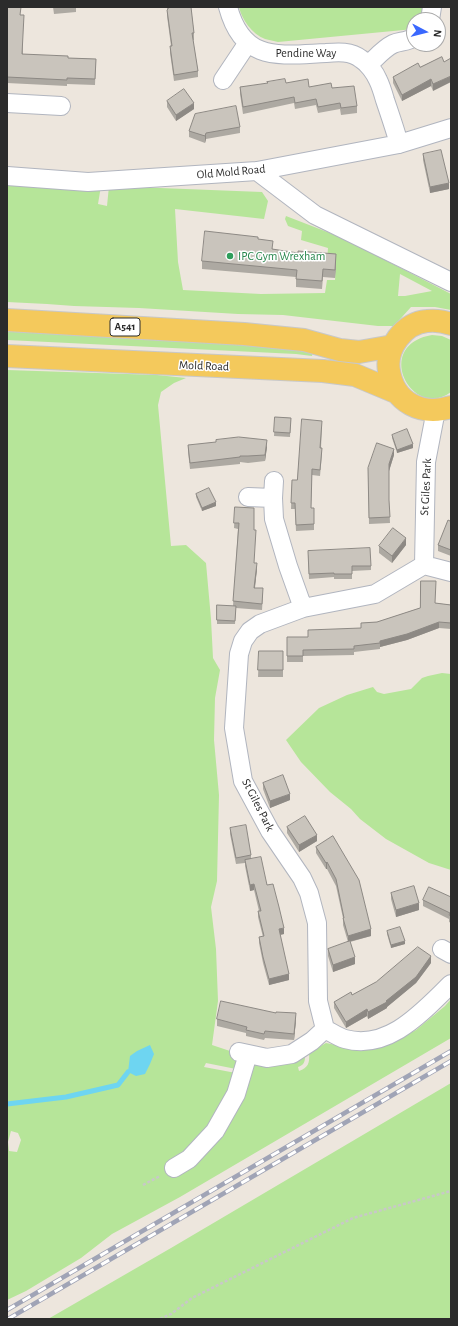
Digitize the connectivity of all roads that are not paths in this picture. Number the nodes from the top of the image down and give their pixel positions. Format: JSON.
{"nodes":[{"id":1,"x":228,"y":7,"type":"edge"},
{"id":2,"x":406,"y":41,"type":"edge"},
{"id":3,"x":247,"y":44,"type":"junction"},
{"id":4,"x":368,"y":65,"type":"junction"},
{"id":5,"x":223,"y":80,"type":"dead end"},
{"id":6,"x":7,"y":103,"type":"edge"},
{"id":7,"x":50,"y":110,"type":"dead end"},
{"id":8,"x":451,"y":128,"type":"edge"},
{"id":9,"x":399,"y":144,"type":"junction"},
{"id":10,"x":257,"y":171,"type":"junction"},
{"id":11,"x":7,"y":176,"type":"edge"},
{"id":12,"x":451,"y":282,"type":"edge"},
{"id":13,"x":7,"y":320,"type":"edge"},
{"id":14,"x":451,"y":324,"type":"edge"},
{"id":15,"x":393,"y":346,"type":"junction"},
{"id":16,"x":7,"y":356,"type":"edge"},
{"id":17,"x":398,"y":394,"type":"junction"},
{"id":18,"x":443,"y":408,"type":"edge"},
{"id":19,"x":248,"y":497,"type":"dead end"},
{"id":20,"x":424,"y":565,"type":"junction"},
{"id":21,"x":451,"y":572,"type":"edge"},
{"id":22,"x":303,"y":608,"type":"junction"},
{"id":23,"x":451,"y":984,"type":"edge"},
{"id":24,"x":325,"y":1029,"type":"junction"},
{"id":25,"x":174,"y":1168,"type":"dead end"}],
"edges":[{"from":1,"to":3,"type":"street"},
{"from":2,"to":4,"type":"street"},
{"from":3,"to":4,"type":"street","name":"Pendine Way"},
{"from":3,"to":5,"type":"street"},
{"from":4,"to":9,"type":"street","name":"Pendine Way"},
{"from":6,"to":7,"type":"street"},
{"from":8,"to":9,"type":"street","name":"Old Mold Road"},
{"from":9,"to":10,"type":"street","name":"Old Mold Road"},
{"from":10,"to":11,"type":"street","name":"Old Mold Road"},
{"from":10,"to":12,"type":"street"},
{"from":13,"to":15,"type":"main road","number":"A541"},
{"from":14,"to":15,"type":"main road"},
{"from":15,"to":17,"type":"main road"},
{"from":16,"to":17,"type":"main road","name":"Mold Road"},
{"from":17,"to":18,"type":"main road","name":"Mold Road"},
{"from":18,"to":20,"type":"street","name":"St Giles Park"},
{"from":19,"to":22,"type":"street"},
{"from":20,"to":21,"type":"street"},
{"from":20,"to":22,"type":"street","name":"St Giles Park"},
{"from":22,"to":24,"type":"street","name":"St Giles Park"},
{"from":23,"to":24,"type":"street"},
{"from":24,"to":25,"type":"street"}]}
